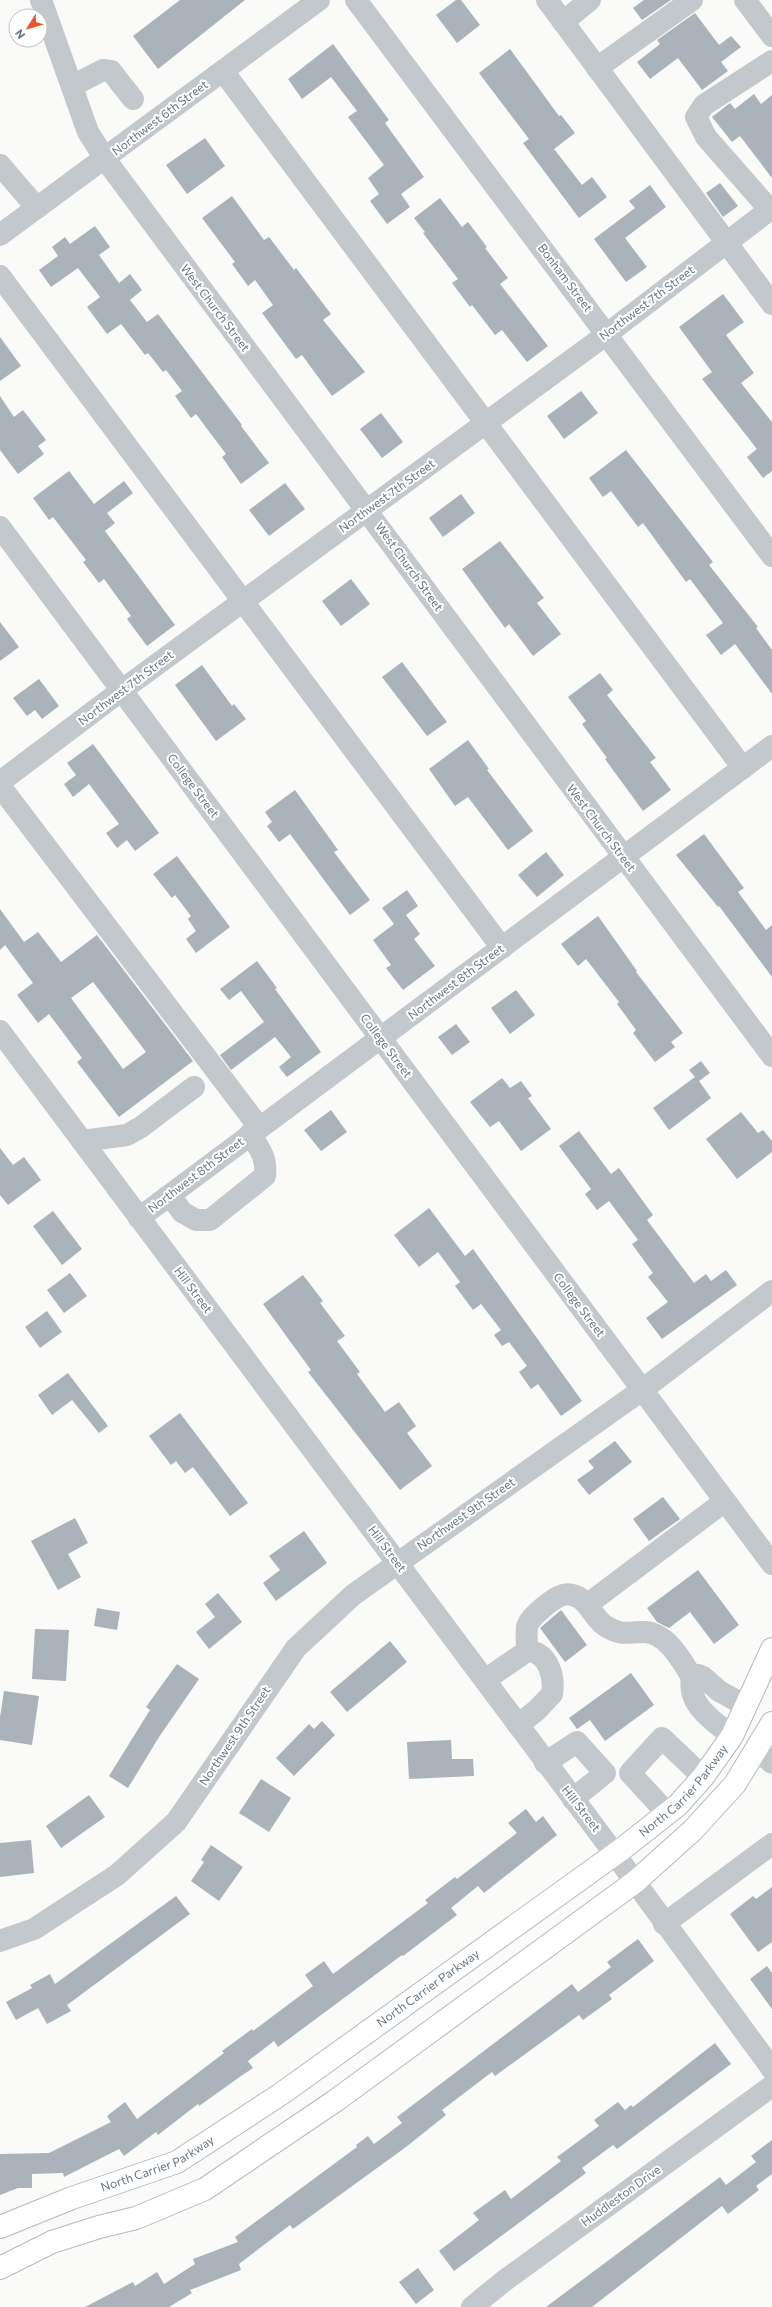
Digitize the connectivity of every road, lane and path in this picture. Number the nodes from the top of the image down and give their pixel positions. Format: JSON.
{"nodes":[{"id":1,"x":42,"y":0,"type":"edge"},
{"id":2,"x":319,"y":0,"type":"edge"},
{"id":3,"x":356,"y":0,"type":"edge"},
{"id":4,"x":547,"y":0,"type":"edge"},
{"id":5,"x":590,"y":0,"type":"edge"},
{"id":6,"x":692,"y":0,"type":"edge"},
{"id":7,"x":745,"y":0,"type":"edge"},
{"id":8,"x":295,"y":7,"type":"edge"},
{"id":9,"x":563,"y":22,"type":"junction"},
{"id":10,"x":772,"y":36,"type":"edge"},
{"id":11,"x":772,"y":61,"type":"edge"},
{"id":12,"x":597,"y":68,"type":"junction"},
{"id":13,"x":223,"y":71,"type":"junction"},
{"id":14,"x":72,"y":86,"type":"junction"},
{"id":15,"x":133,"y":99,"type":"dead end"},
{"id":16,"x":104,"y":159,"type":"junction"},
{"id":17,"x":0,"y":165,"type":"edge"},
{"id":18,"x":37,"y":208,"type":"junction"},
{"id":19,"x":771,"y":209,"type":"edge"},
{"id":20,"x":0,"y":235,"type":"edge"},
{"id":21,"x":726,"y":243,"type":"junction"},
{"id":22,"x":0,"y":276,"type":"edge"},
{"id":23,"x":772,"y":304,"type":"edge"},
{"id":24,"x":607,"y":334,"type":"junction"},
{"id":25,"x":485,"y":424,"type":"junction"},
{"id":26,"x":367,"y":511,"type":"junction"},
{"id":27,"x":0,"y":527,"type":"edge"},
{"id":28,"x":772,"y":556,"type":"edge"},
{"id":29,"x":244,"y":601,"type":"junction"},
{"id":30,"x":122,"y":690,"type":"junction"},
{"id":31,"x":772,"y":746,"type":"edge"},
{"id":32,"x":743,"y":768,"type":"junction"},
{"id":33,"x":0,"y":782,"type":"edge"},
{"id":34,"x":0,"y":786,"type":"edge"},
{"id":35,"x":624,"y":858,"type":"junction"},
{"id":36,"x":502,"y":948,"type":"junction"},
{"id":37,"x":0,"y":1032,"type":"edge"},
{"id":38,"x":381,"y":1038,"type":"junction"},
{"id":39,"x":772,"y":1056,"type":"edge"},
{"id":40,"x":194,"y":1087,"type":"dead end"},
{"id":41,"x":255,"y":1131,"type":"junction"},
{"id":42,"x":82,"y":1141,"type":"junction"},
{"id":43,"x":170,"y":1195,"type":"junction"},
{"id":44,"x":139,"y":1218,"type":"junction"},
{"id":45,"x":772,"y":1291,"type":"edge"},
{"id":46,"x":642,"y":1390,"type":"junction"},
{"id":47,"x":725,"y":1501,"type":"junction"},
{"id":48,"x":398,"y":1562,"type":"junction"},
{"id":49,"x":772,"y":1564,"type":"edge"},
{"id":50,"x":588,"y":1604,"type":"junction"},
{"id":51,"x":772,"y":1649,"type":"edge"},
{"id":52,"x":527,"y":1652,"type":"junction"},
{"id":53,"x":692,"y":1677,"type":"junction"},
{"id":54,"x":485,"y":1680,"type":"junction"},
{"id":55,"x":746,"y":1706,"type":"junction"},
{"id":56,"x":772,"y":1724,"type":"edge"},
{"id":57,"x":518,"y":1725,"type":"junction"},
{"id":58,"x":732,"y":1736,"type":"junction"},
{"id":59,"x":764,"y":1756,"type":"edge"},
{"id":60,"x":545,"y":1763,"type":"junction"},
{"id":61,"x":605,"y":1773,"type":"junction"},
{"id":62,"x":630,"y":1773,"type":"junction"},
{"id":63,"x":703,"y":1777,"type":"junction"},
{"id":64,"x":573,"y":1799,"type":"junction"},
{"id":65,"x":667,"y":1813,"type":"junction"},
{"id":66,"x":772,"y":1844,"type":"edge"},
{"id":67,"x":614,"y":1853,"type":"junction"},
{"id":68,"x":636,"y":1882,"type":"junction"},
{"id":69,"x":664,"y":1924,"type":"junction"},
{"id":70,"x":0,"y":1941,"type":"edge"},
{"id":71,"x":769,"y":2056,"type":"edge"},
{"id":72,"x":772,"y":2086,"type":"edge"},
{"id":73,"x":0,"y":2227,"type":"edge"},
{"id":74,"x":0,"y":2268,"type":"edge"},
{"id":75,"x":472,"y":2307,"type":"edge"}],
"edges":[{"from":1,"to":14,"type":"street","name":"West Church Street"},
{"from":2,"to":8,"type":"street","name":"Northwest 6th Street"},
{"from":3,"to":24,"type":"street","name":"Bonham Street"},
{"from":4,"to":9,"type":"street"},
{"from":5,"to":9,"type":"street"},
{"from":6,"to":12,"type":"street"},
{"from":7,"to":10,"type":"street"},
{"from":8,"to":13,"type":"street","name":"Northwest 6th Street"},
{"from":9,"to":12,"type":"street"},
{"from":11,"to":19,"type":"street"},
{"from":12,"to":21,"type":"street"},
{"from":13,"to":16,"type":"street","name":"Northwest 6th Street"},
{"from":13,"to":25,"type":"street"},
{"from":14,"to":15,"type":"street"},
{"from":14,"to":16,"type":"street","name":"West Church Street"},
{"from":16,"to":18,"type":"street","name":"Northwest 6th Street"},
{"from":16,"to":26,"type":"street","name":"West Church Street"},
{"from":17,"to":18,"type":"street"},
{"from":18,"to":20,"type":"street","name":"Northwest 6th Street"},
{"from":19,"to":21,"type":"street","name":"Northwest 7th Street"},
{"from":21,"to":23,"type":"street"},
{"from":21,"to":24,"type":"street","name":"Northwest 7th Street"},
{"from":22,"to":29,"type":"street"},
{"from":24,"to":25,"type":"street","name":"Northwest 7th Street"},
{"from":24,"to":28,"type":"street","name":"Bonham Street"},
{"from":25,"to":26,"type":"street","name":"Northwest 7th Street"},
{"from":25,"to":32,"type":"street"},
{"from":26,"to":29,"type":"street","name":"Northwest 7th Street"},
{"from":26,"to":35,"type":"street","name":"West Church Street"},
{"from":27,"to":30,"type":"street","name":"College Street"},
{"from":29,"to":30,"type":"street","name":"Northwest 7th Street"},
{"from":29,"to":36,"type":"street"},
{"from":30,"to":33,"type":"street","name":"Northwest 7th Street"},
{"from":30,"to":38,"type":"street","name":"College Street"},
{"from":31,"to":32,"type":"street","name":"Northwest 8th Street"},
{"from":32,"to":35,"type":"street","name":"Northwest 8th Street"},
{"from":34,"to":41,"type":"street"},
{"from":35,"to":36,"type":"street","name":"Northwest 8th Street"},
{"from":35,"to":39,"type":"street","name":"West Church Street"},
{"from":36,"to":38,"type":"street","name":"Northwest 8th Street"},
{"from":37,"to":42,"type":"street","name":"Hill Street"},
{"from":38,"to":41,"type":"street","name":"Northwest 8th Street"},
{"from":38,"to":46,"type":"street","name":"College Street"},
{"from":40,"to":42,"type":"street"},
{"from":41,"to":43,"type":"street","name":"Northwest 8th Street"},
{"from":41,"to":43,"type":"street"},
{"from":42,"to":44,"type":"street","name":"Hill Street"},
{"from":43,"to":44,"type":"street","name":"Northwest 8th Street"},
{"from":44,"to":48,"type":"street","name":"Hill Street"},
{"from":45,"to":46,"type":"street","name":"Northwest 9th Street"},
{"from":46,"to":47,"type":"street","name":"College Street"},
{"from":46,"to":48,"type":"street","name":"Northwest 9th Street"},
{"from":47,"to":49,"type":"street","name":"College Street"},
{"from":47,"to":50,"type":"street"},
{"from":48,"to":54,"type":"street","name":"Hill Street"},
{"from":48,"to":70,"type":"street","name":"Northwest 9th Street"},
{"from":50,"to":52,"type":"street"},
{"from":50,"to":53,"type":"street"},
{"from":51,"to":55,"type":"main road","name":"North Carrier Parkway"},
{"from":52,"to":54,"type":"street"},
{"from":52,"to":57,"type":"street"},
{"from":53,"to":55,"type":"street"},
{"from":53,"to":58,"type":"street"},
{"from":54,"to":57,"type":"street","name":"Hill Street"},
{"from":55,"to":58,"type":"main road","name":"North Carrier Parkway"},
{"from":56,"to":59,"type":"main road"},
{"from":57,"to":60,"type":"street","name":"Hill Street"},
{"from":58,"to":63,"type":"main road","name":"North Carrier Parkway"},
{"from":59,"to":68,"type":"main road"},
{"from":60,"to":61,"type":"street"},
{"from":60,"to":64,"type":"street","name":"Hill Street"},
{"from":61,"to":62,"type":"street"},
{"from":61,"to":64,"type":"street"},
{"from":62,"to":63,"type":"street"},
{"from":62,"to":65,"type":"street"},
{"from":63,"to":65,"type":"main road","name":"North Carrier Parkway"},
{"from":64,"to":67,"type":"street","name":"Hill Street"},
{"from":65,"to":67,"type":"main road","name":"North Carrier Parkway"},
{"from":66,"to":69,"type":"street"},
{"from":67,"to":68,"type":"street","name":"Hill Street"},
{"from":67,"to":73,"type":"main road","name":"North Carrier Parkway"},
{"from":68,"to":69,"type":"street","name":"Hill Street"},
{"from":68,"to":74,"type":"main road"},
{"from":69,"to":71,"type":"street","name":"Hill Street"},
{"from":72,"to":75,"type":"street","name":"Huddleston Drive"}]}
